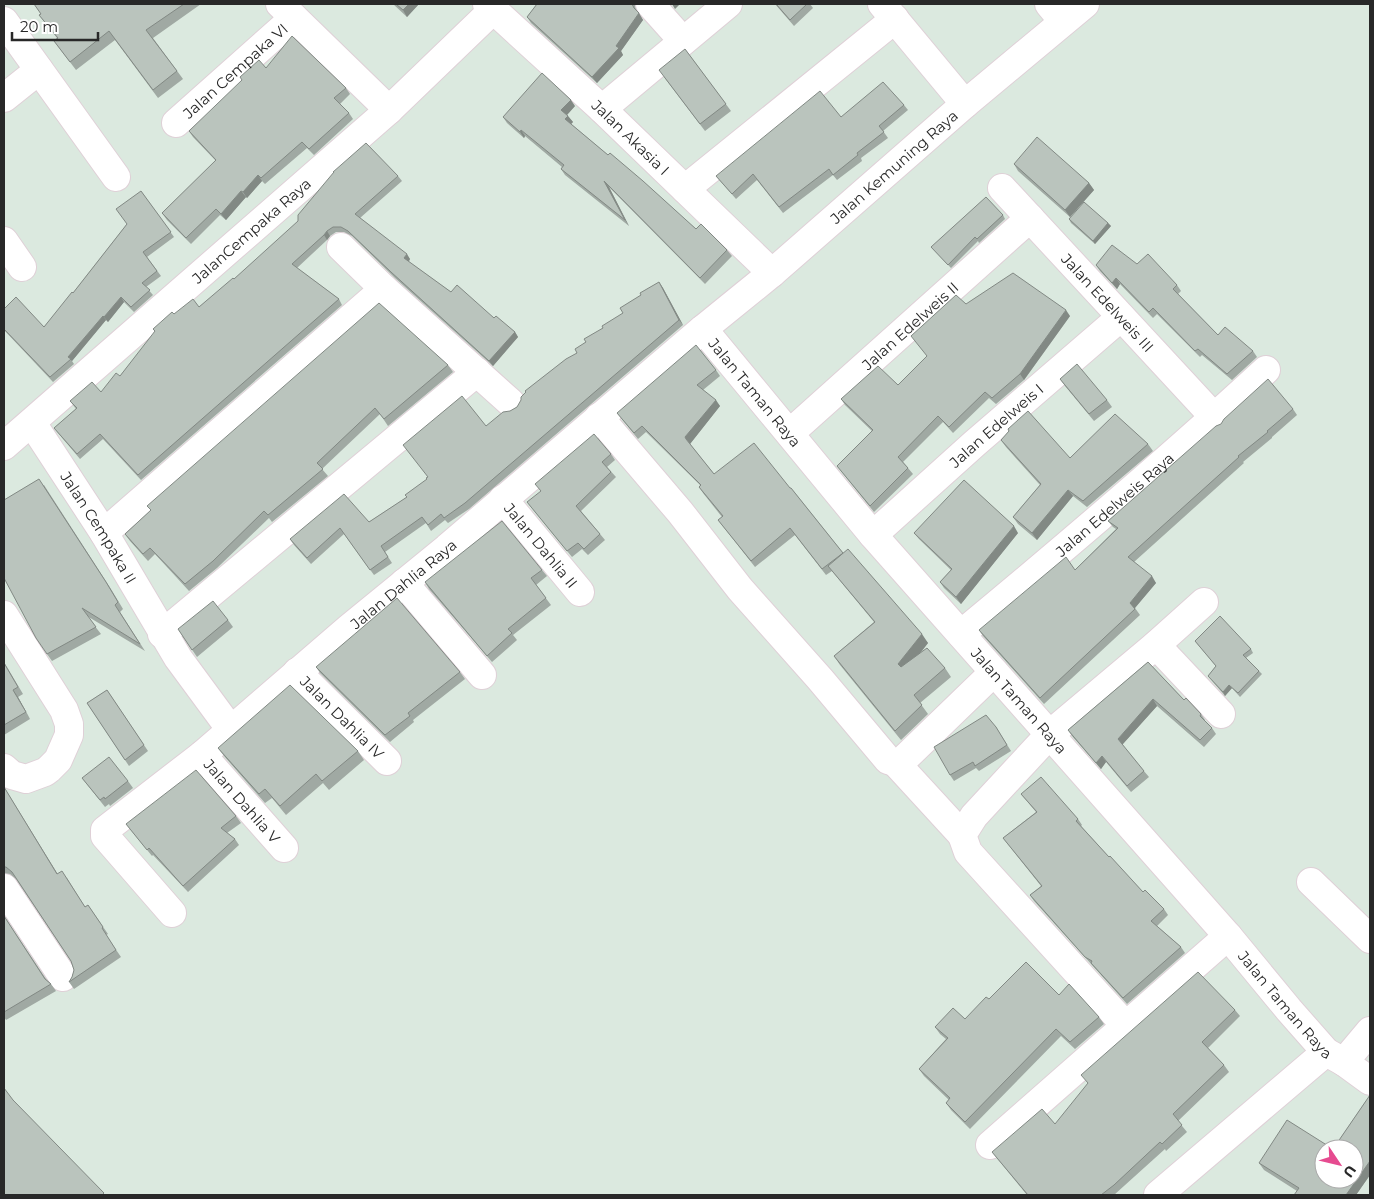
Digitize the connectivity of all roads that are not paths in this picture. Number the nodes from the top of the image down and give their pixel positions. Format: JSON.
{"nodes":[{"id":1,"x":650,"y":4,"type":"edge"},
{"id":2,"x":727,"y":4,"type":"edge"},
{"id":3,"x":1085,"y":4,"type":"edge"},
{"id":4,"x":490,"y":7,"type":"edge"},
{"id":5,"x":287,"y":11,"type":"edge"},
{"id":6,"x":889,"y":11,"type":"edge"},
{"id":7,"x":1056,"y":12,"type":"edge"},
{"id":8,"x":4,"y":21,"type":"edge"},
{"id":9,"x":683,"y":41,"type":"junction"},
{"id":10,"x":39,"y":70,"type":"junction"},
{"id":11,"x":4,"y":98,"type":"edge"},
{"id":12,"x":965,"y":104,"type":"junction"},
{"id":13,"x":602,"y":109,"type":"junction"},
{"id":14,"x":389,"y":110,"type":"junction"},
{"id":15,"x":176,"y":123,"type":"dead end"},
{"id":16,"x":116,"y":177,"type":"dead end"},
{"id":17,"x":1002,"y":188,"type":"dead end"},
{"id":18,"x":685,"y":189,"type":"junction"},
{"id":19,"x":1030,"y":218,"type":"junction"},
{"id":20,"x":4,"y":241,"type":"edge"},
{"id":21,"x":342,"y":247,"type":"dead end"},
{"id":22,"x":22,"y":267,"type":"dead end"},
{"id":23,"x":772,"y":273,"type":"junction"},
{"id":24,"x":384,"y":289,"type":"junction"},
{"id":25,"x":1120,"y":316,"type":"junction"},
{"id":26,"x":703,"y":329,"type":"junction"},
{"id":27,"x":1266,"y":370,"type":"dead end"},
{"id":28,"x":477,"y":372,"type":"junction"},
{"id":29,"x":510,"y":402,"type":"dead end"},
{"id":30,"x":600,"y":417,"type":"junction"},
{"id":31,"x":1214,"y":418,"type":"junction"},
{"id":32,"x":32,"y":423,"type":"junction"},
{"id":33,"x":790,"y":433,"type":"junction"},
{"id":34,"x":4,"y":446,"type":"edge"},
{"id":35,"x":503,"y":499,"type":"junction"},
{"id":36,"x":104,"y":533,"type":"junction"},
{"id":37,"x":873,"y":536,"type":"junction"},
{"id":38,"x":404,"y":583,"type":"junction"},
{"id":39,"x":580,"y":592,"type":"dead end"},
{"id":40,"x":1204,"y":602,"type":"dead end"},
{"id":41,"x":4,"y":615,"type":"edge"},
{"id":42,"x":162,"y":634,"type":"junction"},
{"id":43,"x":961,"y":634,"type":"junction"},
{"id":44,"x":1156,"y":645,"type":"junction"},
{"id":45,"x":297,"y":672,"type":"junction"},
{"id":46,"x":994,"y":672,"type":"junction"},
{"id":47,"x":482,"y":675,"type":"dead end"},
{"id":48,"x":1221,"y":714,"type":"dead end"},
{"id":49,"x":231,"y":730,"type":"junction"},
{"id":50,"x":1050,"y":734,"type":"junction"},
{"id":51,"x":202,"y":754,"type":"junction"},
{"id":52,"x":387,"y":761,"type":"dead end"},
{"id":53,"x":895,"y":762,"type":"junction"},
{"id":54,"x":4,"y":768,"type":"edge"},
{"id":55,"x":962,"y":835,"type":"junction"},
{"id":56,"x":284,"y":848,"type":"dead end"},
{"id":57,"x":1311,"y":882,"type":"dead end"},
{"id":58,"x":4,"y":888,"type":"edge"},
{"id":59,"x":172,"y":913,"type":"dead end"},
{"id":60,"x":1228,"y":936,"type":"junction"},
{"id":61,"x":1370,"y":939,"type":"edge"},
{"id":62,"x":62,"y":978,"type":"dead end"},
{"id":63,"x":1126,"y":1026,"type":"junction"},
{"id":64,"x":1370,"y":1031,"type":"edge"},
{"id":65,"x":1335,"y":1057,"type":"junction"},
{"id":66,"x":1370,"y":1081,"type":"edge"},
{"id":67,"x":990,"y":1145,"type":"dead end"},
{"id":68,"x":1158,"y":1195,"type":"edge"}],
"edges":[{"from":1,"to":9,"type":"street"},
{"from":2,"to":9,"type":"street"},
{"from":3,"to":7,"type":"street","name":"Jalan Kemuning Raya"},
{"from":4,"to":13,"type":"street","name":"Jalan Akasia I"},
{"from":4,"to":14,"type":"street","name":"JalanCempaka Raya"},
{"from":5,"to":14,"type":"street"},
{"from":5,"to":15,"type":"street","name":"Jalan Cempaka VI"},
{"from":6,"to":12,"type":"street"},
{"from":6,"to":18,"type":"street"},
{"from":7,"to":12,"type":"street","name":"Jalan Kemuning Raya"},
{"from":8,"to":10,"type":"street"},
{"from":9,"to":13,"type":"street"},
{"from":10,"to":11,"type":"street"},
{"from":10,"to":16,"type":"street"},
{"from":12,"to":23,"type":"street","name":"Jalan Kemuning Raya"},
{"from":13,"to":18,"type":"street","name":"Jalan Akasia I"},
{"from":14,"to":32,"type":"street","name":"JalanCempaka Raya"},
{"from":17,"to":19,"type":"street","name":"Jalan Edelweis III"},
{"from":18,"to":23,"type":"street","name":"Jalan Akasia I"},
{"from":19,"to":25,"type":"street","name":"Jalan Edelweis III"},
{"from":19,"to":33,"type":"street","name":"Jalan Edelweis II"},
{"from":20,"to":22,"type":"street"},
{"from":21,"to":24,"type":"street"},
{"from":23,"to":26,"type":"street","name":"Jalan Kemuning Raya"},
{"from":24,"to":28,"type":"street"},
{"from":24,"to":36,"type":"street"},
{"from":25,"to":31,"type":"street","name":"Jalan Edelweis III"},
{"from":25,"to":37,"type":"street","name":"Jalan Edelweis I"},
{"from":26,"to":30,"type":"street","name":"Jalan Dahlia Raya"},
{"from":26,"to":33,"type":"street","name":"Jalan Taman Raya"},
{"from":27,"to":31,"type":"street","name":"Jalan Edelweis Raya"},
{"from":28,"to":29,"type":"street"},
{"from":28,"to":42,"type":"street"},
{"from":30,"to":35,"type":"street","name":"Jalan Dahlia Raya"},
{"from":30,"to":53,"type":"street"},
{"from":31,"to":43,"type":"street","name":"Jalan Edelweis Raya"},
{"from":32,"to":34,"type":"street","name":"JalanCempaka Raya"},
{"from":32,"to":36,"type":"street","name":"Jalan Cempaka II"},
{"from":33,"to":37,"type":"street","name":"Jalan Taman Raya"},
{"from":35,"to":38,"type":"street","name":"Jalan Dahlia Raya"},
{"from":35,"to":39,"type":"street","name":"Jalan Dahlia II"},
{"from":36,"to":42,"type":"street","name":"Jalan Cempaka II"},
{"from":37,"to":43,"type":"street","name":"Jalan Taman Raya"},
{"from":38,"to":45,"type":"street","name":"Jalan Dahlia Raya"},
{"from":38,"to":47,"type":"street"},
{"from":40,"to":44,"type":"street"},
{"from":41,"to":54,"type":"street"},
{"from":42,"to":49,"type":"street","name":"Jalan Cempaka II"},
{"from":43,"to":46,"type":"street","name":"Jalan Taman Raya"},
{"from":44,"to":48,"type":"street"},
{"from":44,"to":50,"type":"street"},
{"from":45,"to":49,"type":"street","name":"Jalan Dahlia Raya"},
{"from":45,"to":52,"type":"street","name":"Jalan Dahlia IV"},
{"from":46,"to":50,"type":"street","name":"Jalan Taman Raya"},
{"from":46,"to":53,"type":"street"},
{"from":49,"to":51,"type":"street","name":"Jalan Dahlia Raya"},
{"from":50,"to":55,"type":"street"},
{"from":50,"to":60,"type":"street","name":"Jalan Taman Raya"},
{"from":51,"to":56,"type":"street","name":"Jalan Dahlia V"},
{"from":51,"to":59,"type":"street","name":"Jalan Dahlia Raya"},
{"from":53,"to":55,"type":"street"},
{"from":55,"to":63,"type":"street"},
{"from":57,"to":61,"type":"street"},
{"from":58,"to":62,"type":"street"},
{"from":60,"to":63,"type":"street"},
{"from":60,"to":65,"type":"street","name":"Jalan Taman Raya"},
{"from":63,"to":67,"type":"street"},
{"from":64,"to":65,"type":"street"},
{"from":65,"to":66,"type":"street","name":"Jalan Taman Raya"},
{"from":65,"to":68,"type":"street"}]}
